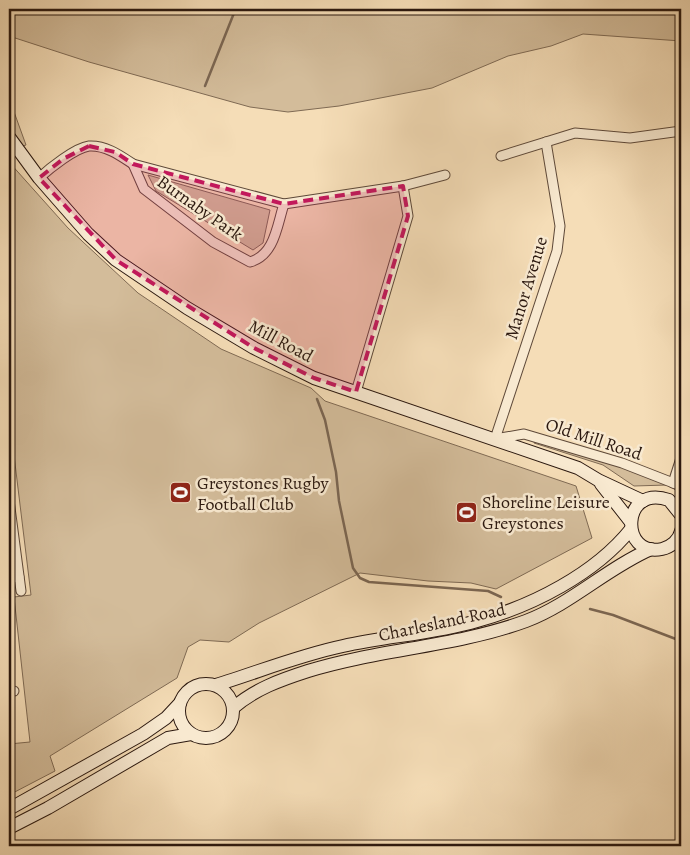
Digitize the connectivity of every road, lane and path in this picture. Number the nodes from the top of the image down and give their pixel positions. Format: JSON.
{"nodes":[{"id":1,"x":681,"y":131,"type":"edge"},
{"id":2,"x":9,"y":137,"type":"edge"},
{"id":3,"x":546,"y":142,"type":"junction"},
{"id":4,"x":501,"y":156,"type":"dead end"},
{"id":5,"x":133,"y":164,"type":"junction"},
{"id":6,"x":445,"y":175,"type":"dead end"},
{"id":7,"x":39,"y":178,"type":"junction"},
{"id":8,"x":404,"y":186,"type":"junction"},
{"id":9,"x":284,"y":204,"type":"junction"},
{"id":10,"x":356,"y":392,"type":"junction"},
{"id":11,"x":495,"y":439,"type":"junction"},
{"id":12,"x":681,"y":458,"type":"edge"},
{"id":13,"x":598,"y":480,"type":"junction"},
{"id":14,"x":677,"y":484,"type":"edge"},
{"id":15,"x":9,"y":500,"type":"edge"},
{"id":16,"x":642,"y":501,"type":"junction"},
{"id":17,"x":681,"y":515,"type":"edge"},
{"id":18,"x":631,"y":525,"type":"junction"},
{"id":19,"x":680,"y":537,"type":"edge"},
{"id":20,"x":651,"y":549,"type":"junction"},
{"id":21,"x":19,"y":577,"type":"junction"},
{"id":22,"x":9,"y":578,"type":"edge"},
{"id":23,"x":21,"y":591,"type":"dead end"},
{"id":24,"x":216,"y":685,"type":"junction"},
{"id":25,"x":180,"y":703,"type":"junction"},
{"id":26,"x":233,"y":708,"type":"junction"},
{"id":27,"x":191,"y":734,"type":"junction"},
{"id":28,"x":9,"y":809,"type":"edge"},
{"id":29,"x":9,"y":828,"type":"edge"}],
"edges":[{"from":1,"to":3,"type":"street"},
{"from":2,"to":7,"type":"main road","name":"Mill Road"},
{"from":3,"to":4,"type":"street"},
{"from":3,"to":11,"type":"street","name":"Manor Avenue"},
{"from":5,"to":7,"type":"street","name":"Burnaby Park"},
{"from":5,"to":9,"type":"street","name":"Burnaby Park"},
{"from":5,"to":9,"type":"street","name":"Burnaby Park"},
{"from":6,"to":8,"type":"street","name":"Burnaby Park"},
{"from":7,"to":10,"type":"main road","name":"Mill Road"},
{"from":8,"to":9,"type":"street","name":"Burnaby Park"},
{"from":8,"to":10,"type":"street"},
{"from":10,"to":11,"type":"main road","name":"Mill Road"},
{"from":11,"to":13,"type":"main road","name":"Mill Road"},
{"from":11,"to":14,"type":"street","name":"Old Mill Road"},
{"from":12,"to":14,"type":"street"},
{"from":13,"to":16,"type":"main road","name":"Mill Road"},
{"from":13,"to":18,"type":"main road","name":"Mill Road"},
{"from":15,"to":21,"type":"street"},
{"from":16,"to":17,"type":"main road"},
{"from":16,"to":18,"type":"main road","name":"Charlesland Road"},
{"from":18,"to":20,"type":"main road","name":"Mill Road"},
{"from":18,"to":24,"type":"main road","name":"Charlesland Road"},
{"from":19,"to":20,"type":"main road","name":"Charlesland Road"},
{"from":20,"to":26,"type":"main road","name":"Charlesland Road"},
{"from":21,"to":22,"type":"street"},
{"from":21,"to":23,"type":"street"},
{"from":24,"to":25,"type":"main road"},
{"from":24,"to":26,"type":"main road"},
{"from":25,"to":27,"type":"main road"},
{"from":25,"to":28,"type":"main road"},
{"from":26,"to":27,"type":"main road"},
{"from":27,"to":29,"type":"main road"}]}
